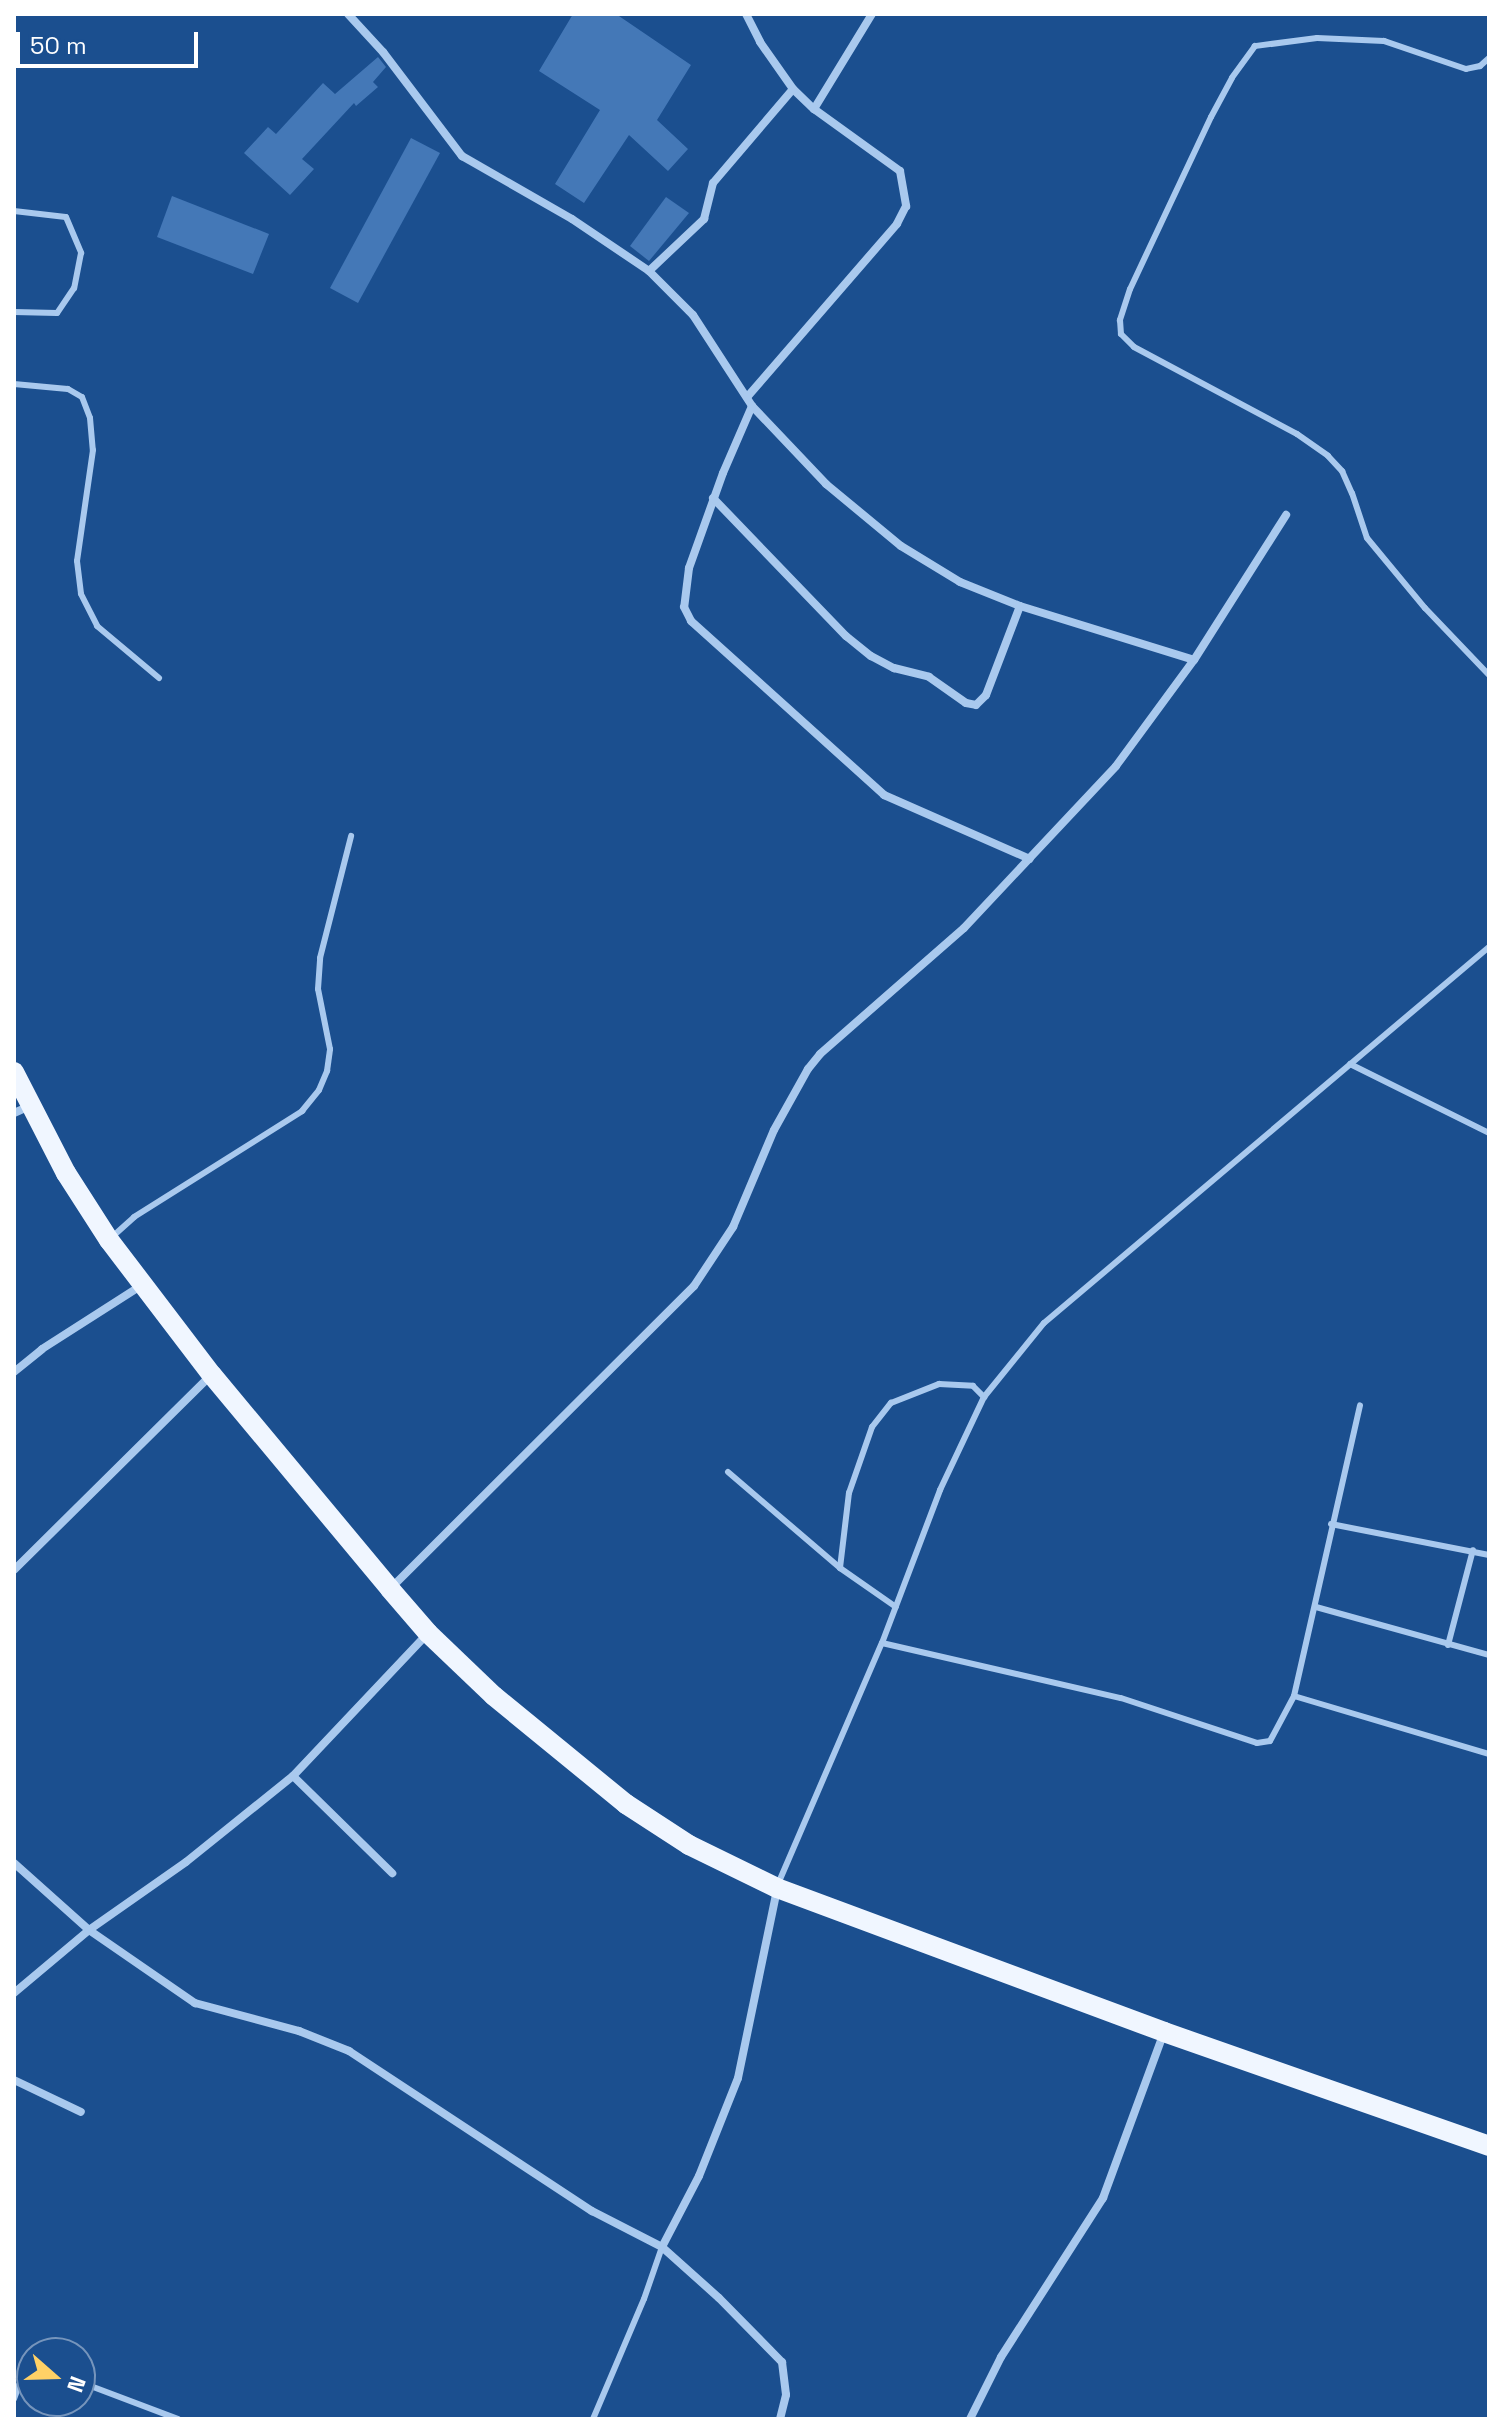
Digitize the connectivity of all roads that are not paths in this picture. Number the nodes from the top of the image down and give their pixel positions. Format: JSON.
{"nodes":[{"id":1,"x":348,"y":14,"type":"edge"},
{"id":2,"x":746,"y":14,"type":"edge"},
{"id":3,"x":872,"y":14,"type":"edge"},
{"id":4,"x":1489,"y":58,"type":"edge"},
{"id":5,"x":793,"y":89,"type":"junction"},
{"id":6,"x":814,"y":109,"type":"junction"},
{"id":7,"x":14,"y":211,"type":"edge"},
{"id":8,"x":649,"y":271,"type":"junction"},
{"id":9,"x":14,"y":312,"type":"edge"},
{"id":10,"x":14,"y":384,"type":"edge"},
{"id":11,"x":750,"y":401,"type":"junction"},
{"id":12,"x":713,"y":498,"type":"junction"},
{"id":13,"x":1286,"y":515,"type":"dead end"},
{"id":14,"x":1020,"y":606,"type":"junction"},
{"id":15,"x":1194,"y":660,"type":"junction"},
{"id":16,"x":1489,"y":675,"type":"edge"},
{"id":17,"x":159,"y":678,"type":"dead end"},
{"id":18,"x":351,"y":836,"type":"dead end"},
{"id":19,"x":1030,"y":859,"type":"junction"},
{"id":20,"x":1489,"y":947,"type":"edge"},
{"id":21,"x":1350,"y":1064,"type":"junction"},
{"id":22,"x":14,"y":1072,"type":"edge"},
{"id":23,"x":20,"y":1101,"type":"edge"},
{"id":24,"x":1489,"y":1133,"type":"edge"},
{"id":25,"x":109,"y":1240,"type":"junction"},
{"id":26,"x":143,"y":1284,"type":"junction"},
{"id":27,"x":14,"y":1372,"type":"edge"},
{"id":28,"x":212,"y":1375,"type":"junction"},
{"id":29,"x":984,"y":1397,"type":"junction"},
{"id":30,"x":1360,"y":1405,"type":"dead end"},
{"id":31,"x":728,"y":1472,"type":"dead end"},
{"id":32,"x":1331,"y":1524,"type":"junction"},
{"id":33,"x":1473,"y":1550,"type":"junction"},
{"id":34,"x":1489,"y":1555,"type":"edge"},
{"id":35,"x":840,"y":1568,"type":"junction"},
{"id":36,"x":14,"y":1570,"type":"edge"},
{"id":37,"x":390,"y":1589,"type":"junction"},
{"id":38,"x":896,"y":1607,"type":"junction"},
{"id":39,"x":1316,"y":1607,"type":"junction"},
{"id":40,"x":428,"y":1633,"type":"junction"},
{"id":41,"x":882,"y":1643,"type":"junction"},
{"id":42,"x":1448,"y":1645,"type":"junction"},
{"id":43,"x":1489,"y":1655,"type":"edge"},
{"id":44,"x":1294,"y":1696,"type":"junction"},
{"id":45,"x":1489,"y":1754,"type":"edge"},
{"id":46,"x":293,"y":1776,"type":"junction"},
{"id":47,"x":14,"y":1863,"type":"edge"},
{"id":48,"x":392,"y":1873,"type":"dead end"},
{"id":49,"x":777,"y":1888,"type":"junction"},
{"id":50,"x":89,"y":1930,"type":"junction"},
{"id":51,"x":14,"y":1993,"type":"edge"},
{"id":52,"x":1164,"y":2032,"type":"junction"},
{"id":53,"x":14,"y":2080,"type":"edge"},
{"id":54,"x":81,"y":2112,"type":"dead end"},
{"id":55,"x":1489,"y":2146,"type":"edge"},
{"id":56,"x":662,"y":2247,"type":"junction"},
{"id":57,"x":96,"y":2388,"type":"edge"},
{"id":58,"x":178,"y":2419,"type":"edge"},
{"id":59,"x":593,"y":2419,"type":"edge"},
{"id":60,"x":780,"y":2419,"type":"edge"},
{"id":61,"x":970,"y":2419,"type":"edge"}],
"edges":[{"from":1,"to":8,"type":"street"},
{"from":2,"to":5,"type":"street"},
{"from":3,"to":6,"type":"street"},
{"from":4,"to":16,"type":"lane"},
{"from":5,"to":6,"type":"street"},
{"from":5,"to":8,"type":"street"},
{"from":6,"to":11,"type":"street"},
{"from":7,"to":9,"type":"lane"},
{"from":8,"to":11,"type":"street"},
{"from":10,"to":17,"type":"lane"},
{"from":11,"to":12,"type":"street"},
{"from":11,"to":14,"type":"street"},
{"from":12,"to":14,"type":"street"},
{"from":12,"to":19,"type":"street"},
{"from":13,"to":15,"type":"street"},
{"from":14,"to":15,"type":"street"},
{"from":15,"to":19,"type":"street"},
{"from":18,"to":25,"type":"lane"},
{"from":19,"to":37,"type":"street"},
{"from":20,"to":21,"type":"lane"},
{"from":21,"to":24,"type":"lane"},
{"from":21,"to":29,"type":"lane"},
{"from":22,"to":23,"type":"main road"},
{"from":23,"to":25,"type":"main road"},
{"from":25,"to":26,"type":"main road"},
{"from":26,"to":27,"type":"street"},
{"from":26,"to":28,"type":"main road"},
{"from":28,"to":36,"type":"street"},
{"from":28,"to":37,"type":"main road"},
{"from":29,"to":35,"type":"lane"},
{"from":29,"to":38,"type":"lane"},
{"from":30,"to":32,"type":"lane"},
{"from":31,"to":35,"type":"lane"},
{"from":32,"to":33,"type":"lane"},
{"from":32,"to":39,"type":"lane"},
{"from":33,"to":34,"type":"lane"},
{"from":33,"to":42,"type":"lane"},
{"from":35,"to":38,"type":"lane"},
{"from":37,"to":40,"type":"main road"},
{"from":38,"to":41,"type":"lane"},
{"from":39,"to":42,"type":"lane"},
{"from":39,"to":44,"type":"lane"},
{"from":40,"to":46,"type":"street"},
{"from":40,"to":49,"type":"main road"},
{"from":41,"to":44,"type":"lane"},
{"from":41,"to":49,"type":"lane"},
{"from":42,"to":43,"type":"lane"},
{"from":44,"to":45,"type":"lane"},
{"from":46,"to":48,"type":"street"},
{"from":46,"to":50,"type":"street"},
{"from":47,"to":50,"type":"street"},
{"from":49,"to":52,"type":"main road"},
{"from":49,"to":56,"type":"street"},
{"from":50,"to":51,"type":"street"},
{"from":50,"to":56,"type":"street"},
{"from":52,"to":55,"type":"main road"},
{"from":52,"to":61,"type":"street"},
{"from":53,"to":54,"type":"street"},
{"from":56,"to":59,"type":"lane"},
{"from":56,"to":60,"type":"street"},
{"from":57,"to":58,"type":"lane"}]}
